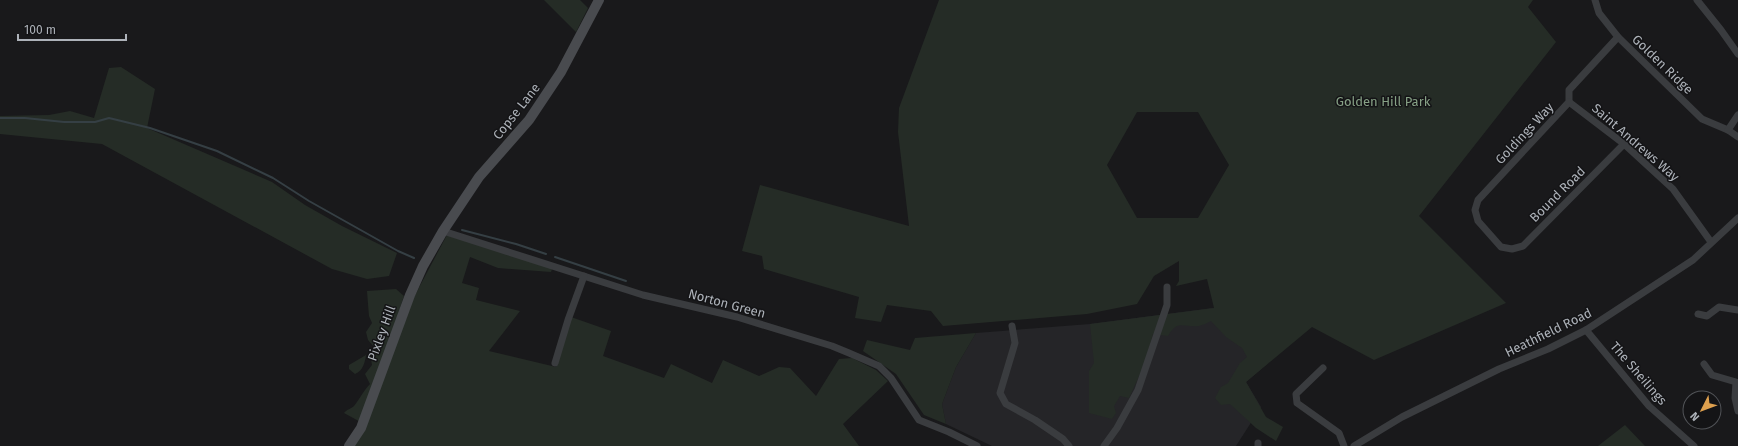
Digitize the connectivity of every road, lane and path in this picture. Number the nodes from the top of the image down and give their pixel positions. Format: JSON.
{"nodes":[{"id":1,"x":599,"y":0,"type":"edge"},
{"id":2,"x":1595,"y":0,"type":"edge"},
{"id":3,"x":1697,"y":0,"type":"edge"},
{"id":4,"x":1618,"y":37,"type":"junction"},
{"id":5,"x":1738,"y":54,"type":"edge"},
{"id":6,"x":1569,"y":102,"type":"junction"},
{"id":7,"x":1738,"y":115,"type":"edge"},
{"id":8,"x":1728,"y":130,"type":"junction"},
{"id":9,"x":1738,"y":137,"type":"edge"},
{"id":10,"x":1624,"y":144,"type":"junction"},
{"id":11,"x":1738,"y":218,"type":"edge"},
{"id":12,"x":443,"y":231,"type":"junction"},
{"id":13,"x":1710,"y":242,"type":"junction"},
{"id":14,"x":1501,"y":247,"type":"joint"},
{"id":15,"x":584,"y":276,"type":"junction"},
{"id":16,"x":1167,"y":287,"type":"dead end"},
{"id":17,"x":1738,"y":310,"type":"edge"},
{"id":18,"x":1698,"y":314,"type":"dead end"},
{"id":19,"x":1012,"y":326,"type":"dead end"},
{"id":20,"x":1586,"y":330,"type":"junction"},
{"id":21,"x":555,"y":363,"type":"dead end"},
{"id":22,"x":1704,"y":364,"type":"dead end"},
{"id":23,"x":1323,"y":368,"type":"dead end"},
{"id":24,"x":1737,"y":381,"type":"edge"},
{"id":25,"x":1738,"y":411,"type":"edge"},
{"id":26,"x":349,"y":446,"type":"edge"},
{"id":27,"x":977,"y":446,"type":"edge"},
{"id":28,"x":1069,"y":446,"type":"edge"},
{"id":29,"x":1104,"y":446,"type":"edge"},
{"id":30,"x":1344,"y":446,"type":"edge"},
{"id":31,"x":1354,"y":446,"type":"edge"},
{"id":32,"x":1694,"y":446,"type":"edge"}],
"edges":[{"from":1,"to":12,"type":"street","name":"Copse Lane"},
{"from":2,"to":4,"type":"street","name":"Golden Ridge"},
{"from":3,"to":5,"type":"street"},
{"from":4,"to":6,"type":"street","name":"Goldings Way"},
{"from":4,"to":8,"type":"street","name":"Golden Ridge"},
{"from":6,"to":10,"type":"street","name":"Saint Andrews Way"},
{"from":6,"to":14,"type":"street","name":"Goldings Way"},
{"from":7,"to":8,"type":"street"},
{"from":8,"to":9,"type":"street","name":"Golden Ridge"},
{"from":10,"to":13,"type":"street","name":"Saint Andrews Way"},
{"from":10,"to":14,"type":"street","name":"Bound Road"},
{"from":11,"to":13,"type":"street","name":"Heathfield Road"},
{"from":12,"to":15,"type":"street","name":"Norton Green"},
{"from":12,"to":26,"type":"street","name":"Pixley Hill"},
{"from":13,"to":20,"type":"street","name":"Heathfield Road"},
{"from":15,"to":21,"type":"street"},
{"from":15,"to":27,"type":"street","name":"Norton Green"},
{"from":16,"to":29,"type":"street"},
{"from":17,"to":18,"type":"street"},
{"from":19,"to":28,"type":"street"},
{"from":20,"to":31,"type":"street","name":"Heathfield Road"},
{"from":20,"to":32,"type":"street","name":"The Sheilings"},
{"from":22,"to":24,"type":"street"},
{"from":23,"to":30,"type":"street"},
{"from":24,"to":25,"type":"street"}]}
